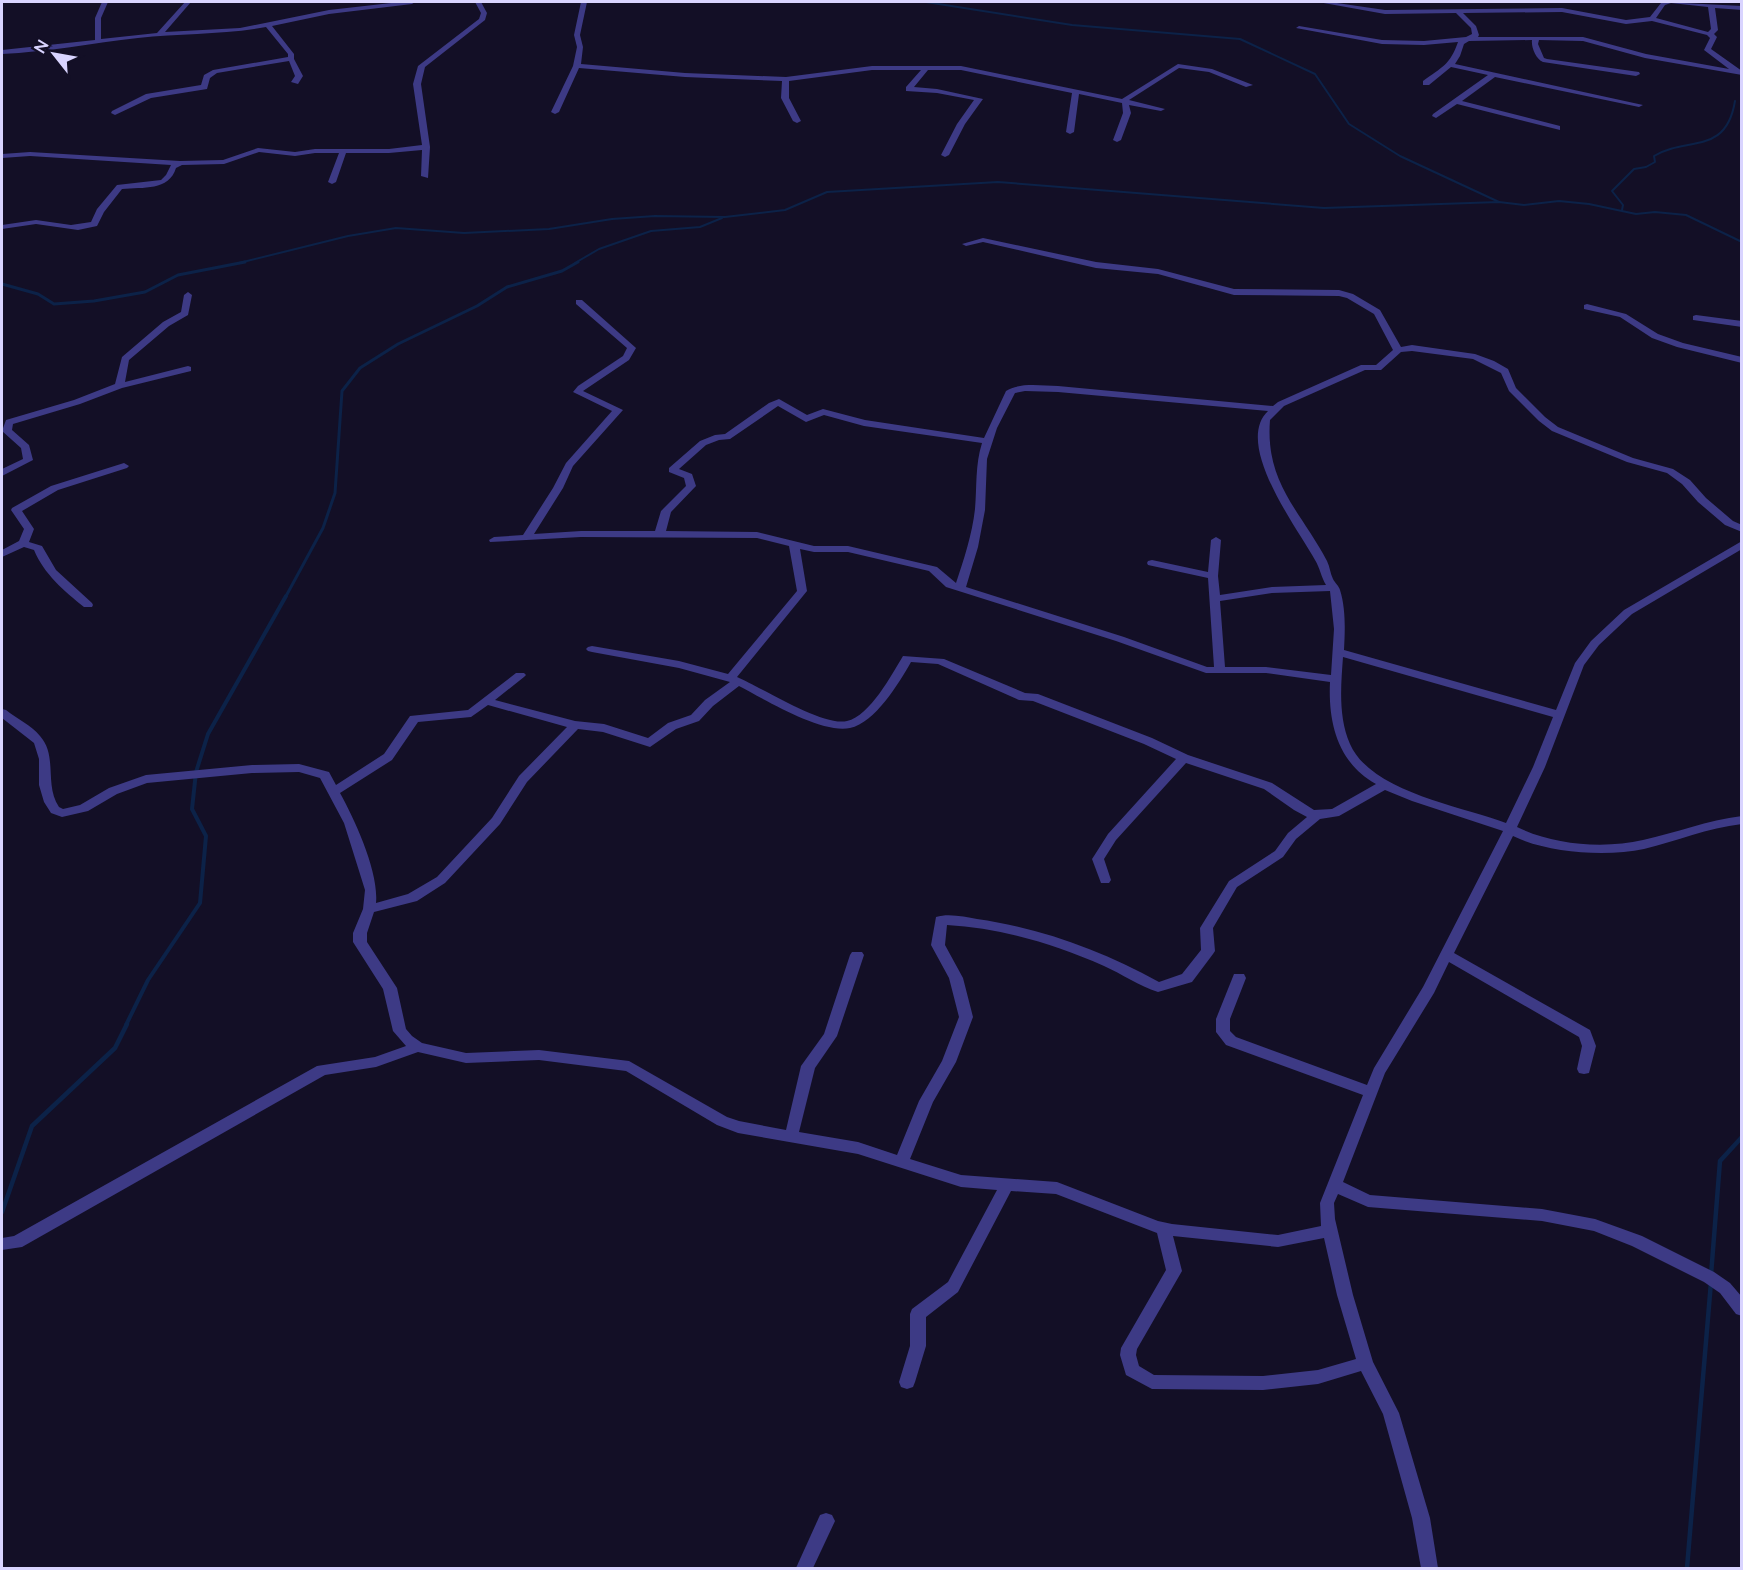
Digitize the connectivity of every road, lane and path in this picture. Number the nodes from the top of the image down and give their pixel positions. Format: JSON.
{"nodes":[{"id":1,"x":105,"y":2,"type":"edge"},
{"id":2,"x":188,"y":2,"type":"edge"},
{"id":3,"x":412,"y":2,"type":"edge"},
{"id":4,"x":478,"y":2,"type":"edge"},
{"id":5,"x":584,"y":2,"type":"edge"},
{"id":6,"x":1321,"y":2,"type":"edge"},
{"id":7,"x":1671,"y":2,"type":"edge"},
{"id":8,"x":1358,"y":5,"type":"edge"},
{"id":9,"x":1711,"y":6,"type":"junction"},
{"id":10,"x":1742,"y":8,"type":"edge"},
{"id":11,"x":1458,"y":12,"type":"junction"},
{"id":12,"x":1652,"y":19,"type":"junction"},
{"id":13,"x":269,"y":26,"type":"junction"},
{"id":14,"x":1299,"y":28,"type":"dead end"},
{"id":15,"x":1709,"y":34,"type":"junction"},
{"id":16,"x":159,"y":36,"type":"junction"},
{"id":17,"x":1536,"y":38,"type":"junction"},
{"id":18,"x":1472,"y":39,"type":"junction"},
{"id":19,"x":98,"y":40,"type":"junction"},
{"id":20,"x":2,"y":52,"type":"edge"},
{"id":21,"x":291,"y":59,"type":"junction"},
{"id":22,"x":1450,"y":64,"type":"junction"},
{"id":23,"x":577,"y":66,"type":"junction"},
{"id":24,"x":927,"y":67,"type":"junction"},
{"id":25,"x":1741,"y":73,"type":"edge"},
{"id":26,"x":1636,"y":74,"type":"dead end"},
{"id":27,"x":1493,"y":75,"type":"junction"},
{"id":28,"x":786,"y":79,"type":"junction"},
{"id":29,"x":295,"y":82,"type":"dead end"},
{"id":30,"x":1426,"y":83,"type":"dead end"},
{"id":31,"x":1249,"y":85,"type":"dead end"},
{"id":32,"x":1077,"y":92,"type":"junction"},
{"id":33,"x":1125,"y":100,"type":"junction"},
{"id":34,"x":1457,"y":102,"type":"junction"},
{"id":35,"x":1639,"y":105,"type":"dead end"},
{"id":36,"x":1161,"y":109,"type":"dead end"},
{"id":37,"x":115,"y":112,"type":"dead end"},
{"id":38,"x":555,"y":112,"type":"dead end"},
{"id":39,"x":1436,"y":116,"type":"dead end"},
{"id":40,"x":797,"y":121,"type":"dead end"},
{"id":41,"x":1557,"y":128,"type":"dead end"},
{"id":42,"x":1070,"y":132,"type":"dead end"},
{"id":43,"x":1117,"y":140,"type":"dead end"},
{"id":44,"x":426,"y":147,"type":"junction"},
{"id":45,"x":344,"y":152,"type":"junction"},
{"id":46,"x":945,"y":155,"type":"dead end"},
{"id":47,"x":2,"y":156,"type":"edge"},
{"id":48,"x":181,"y":163,"type":"junction"},
{"id":49,"x":425,"y":176,"type":"dead end"},
{"id":50,"x":332,"y":182,"type":"dead end"},
{"id":51,"x":2,"y":227,"type":"edge"},
{"id":52,"x":966,"y":244,"type":"dead end"},
{"id":53,"x":188,"y":295,"type":"dead end"},
{"id":54,"x":579,"y":302,"type":"dead end"},
{"id":55,"x":1587,"y":307,"type":"dead end"},
{"id":56,"x":1696,"y":318,"type":"dead end"},
{"id":57,"x":1742,"y":324,"type":"edge"},
{"id":58,"x":1398,"y":350,"type":"junction"},
{"id":59,"x":1742,"y":360,"type":"edge"},
{"id":60,"x":188,"y":369,"type":"dead end"},
{"id":61,"x":119,"y":386,"type":"junction"},
{"id":62,"x":1274,"y":409,"type":"junction"},
{"id":63,"x":988,"y":441,"type":"junction"},
{"id":64,"x":124,"y":466,"type":"dead end"},
{"id":65,"x":2,"y":473,"type":"edge"},
{"id":66,"x":1742,"y":529,"type":"edge"},
{"id":67,"x":660,"y":535,"type":"junction"},
{"id":68,"x":526,"y":538,"type":"junction"},
{"id":69,"x":494,"y":540,"type":"dead end"},
{"id":70,"x":1216,"y":540,"type":"dead end"},
{"id":71,"x":23,"y":543,"type":"junction"},
{"id":72,"x":1742,"y":544,"type":"edge"},
{"id":73,"x":794,"y":545,"type":"junction"},
{"id":74,"x":2,"y":554,"type":"edge"},
{"id":75,"x":1152,"y":563,"type":"dead end"},
{"id":76,"x":1213,"y":576,"type":"junction"},
{"id":77,"x":960,"y":588,"type":"junction"},
{"id":78,"x":1334,"y":588,"type":"junction"},
{"id":79,"x":1215,"y":599,"type":"junction"},
{"id":80,"x":88,"y":605,"type":"dead end"},
{"id":81,"x":592,"y":649,"type":"dead end"},
{"id":82,"x":1339,"y":652,"type":"junction"},
{"id":83,"x":1220,"y":670,"type":"junction"},
{"id":84,"x":520,"y":675,"type":"dead end"},
{"id":85,"x":1336,"y":679,"type":"junction"},
{"id":86,"x":734,"y":680,"type":"junction"},
{"id":87,"x":485,"y":701,"type":"junction"},
{"id":88,"x":2,"y":713,"type":"edge"},
{"id":89,"x":1559,"y":715,"type":"junction"},
{"id":90,"x":575,"y":725,"type":"junction"},
{"id":91,"x":1184,"y":758,"type":"junction"},
{"id":92,"x":1386,"y":784,"type":"junction"},
{"id":93,"x":335,"y":791,"type":"junction"},
{"id":94,"x":1316,"y":816,"type":"junction"},
{"id":95,"x":1742,"y":820,"type":"edge"},
{"id":96,"x":1508,"y":828,"type":"junction"},
{"id":97,"x":1104,"y":880,"type":"dead end"},
{"id":98,"x":369,"y":909,"type":"junction"},
{"id":99,"x":857,"y":955,"type":"dead end"},
{"id":100,"x":1447,"y":955,"type":"junction"},
{"id":101,"x":1239,"y":978,"type":"dead end"},
{"id":102,"x":418,"y":1047,"type":"junction"},
{"id":103,"x":1584,"y":1070,"type":"dead end"},
{"id":104,"x":1371,"y":1092,"type":"junction"},
{"id":105,"x":790,"y":1137,"type":"junction"},
{"id":106,"x":901,"y":1163,"type":"junction"},
{"id":107,"x":1007,"y":1185,"type":"junction"},
{"id":108,"x":1334,"y":1185,"type":"junction"},
{"id":109,"x":1163,"y":1228,"type":"junction"},
{"id":110,"x":1329,"y":1231,"type":"junction"},
{"id":111,"x":2,"y":1244,"type":"edge"},
{"id":112,"x":1742,"y":1309,"type":"edge"},
{"id":113,"x":1365,"y":1363,"type":"junction"},
{"id":114,"x":907,"y":1382,"type":"dead end"},
{"id":115,"x":826,"y":1521,"type":"dead end"},
{"id":116,"x":804,"y":1569,"type":"edge"},
{"id":117,"x":1429,"y":1569,"type":"edge"}],
"edges":[{"from":1,"to":19,"type":"street"},
{"from":2,"to":16,"type":"street"},
{"from":3,"to":13,"type":"street"},
{"from":4,"to":44,"type":"street"},
{"from":5,"to":23,"type":"street"},
{"from":6,"to":8,"type":"street"},
{"from":7,"to":9,"type":"street"},
{"from":7,"to":12,"type":"street"},
{"from":8,"to":11,"type":"street"},
{"from":9,"to":10,"type":"street"},
{"from":9,"to":15,"type":"street"},
{"from":11,"to":12,"type":"street"},
{"from":11,"to":18,"type":"street"},
{"from":12,"to":15,"type":"street"},
{"from":13,"to":16,"type":"street"},
{"from":13,"to":21,"type":"street"},
{"from":14,"to":18,"type":"street"},
{"from":15,"to":25,"type":"street"},
{"from":16,"to":19,"type":"street"},
{"from":17,"to":18,"type":"street"},
{"from":17,"to":25,"type":"street"},
{"from":17,"to":26,"type":"street"},
{"from":18,"to":22,"type":"street"},
{"from":19,"to":20,"type":"street"},
{"from":21,"to":29,"type":"street"},
{"from":21,"to":37,"type":"street"},
{"from":22,"to":27,"type":"street"},
{"from":22,"to":30,"type":"street"},
{"from":23,"to":28,"type":"street"},
{"from":23,"to":38,"type":"street"},
{"from":24,"to":28,"type":"street"},
{"from":24,"to":32,"type":"street"},
{"from":24,"to":46,"type":"street"},
{"from":27,"to":34,"type":"street"},
{"from":27,"to":35,"type":"street"},
{"from":28,"to":40,"type":"street"},
{"from":31,"to":33,"type":"street"},
{"from":32,"to":33,"type":"street"},
{"from":32,"to":42,"type":"street"},
{"from":33,"to":36,"type":"street"},
{"from":33,"to":43,"type":"street"},
{"from":34,"to":39,"type":"street"},
{"from":34,"to":41,"type":"street"},
{"from":44,"to":45,"type":"street"},
{"from":44,"to":49,"type":"street"},
{"from":45,"to":48,"type":"street"},
{"from":45,"to":50,"type":"street"},
{"from":47,"to":48,"type":"street"},
{"from":48,"to":51,"type":"street"},
{"from":52,"to":58,"type":"street"},
{"from":53,"to":61,"type":"street"},
{"from":54,"to":68,"type":"street"},
{"from":55,"to":59,"type":"street"},
{"from":56,"to":57,"type":"street"},
{"from":58,"to":62,"type":"street"},
{"from":58,"to":66,"type":"street"},
{"from":60,"to":61,"type":"street"},
{"from":61,"to":65,"type":"street"},
{"from":62,"to":63,"type":"street"},
{"from":62,"to":78,"type":"street"},
{"from":63,"to":67,"type":"street"},
{"from":63,"to":77,"type":"street"},
{"from":64,"to":71,"type":"street"},
{"from":67,"to":68,"type":"street"},
{"from":67,"to":73,"type":"street"},
{"from":68,"to":69,"type":"street"},
{"from":70,"to":76,"type":"street"},
{"from":71,"to":74,"type":"street"},
{"from":71,"to":80,"type":"street"},
{"from":72,"to":89,"type":"street"},
{"from":73,"to":77,"type":"street"},
{"from":73,"to":86,"type":"street"},
{"from":75,"to":76,"type":"street"},
{"from":76,"to":79,"type":"street"},
{"from":77,"to":83,"type":"street"},
{"from":78,"to":79,"type":"street"},
{"from":78,"to":82,"type":"street"},
{"from":79,"to":83,"type":"street"},
{"from":81,"to":86,"type":"street"},
{"from":82,"to":85,"type":"street"},
{"from":82,"to":89,"type":"street"},
{"from":83,"to":85,"type":"street"},
{"from":84,"to":87,"type":"street"},
{"from":85,"to":92,"type":"street"},
{"from":86,"to":90,"type":"street"},
{"from":86,"to":91,"type":"street"},
{"from":87,"to":90,"type":"street"},
{"from":87,"to":93,"type":"street"},
{"from":88,"to":93,"type":"street"},
{"from":89,"to":96,"type":"street"},
{"from":90,"to":98,"type":"street"},
{"from":91,"to":94,"type":"street"},
{"from":91,"to":97,"type":"street"},
{"from":92,"to":94,"type":"street"},
{"from":92,"to":96,"type":"street"},
{"from":93,"to":98,"type":"street"},
{"from":94,"to":106,"type":"street"},
{"from":95,"to":96,"type":"street"},
{"from":96,"to":100,"type":"street"},
{"from":98,"to":102,"type":"street"},
{"from":99,"to":105,"type":"street"},
{"from":100,"to":103,"type":"street"},
{"from":100,"to":104,"type":"street"},
{"from":101,"to":104,"type":"street"},
{"from":102,"to":105,"type":"street"},
{"from":102,"to":111,"type":"street"},
{"from":104,"to":108,"type":"street"},
{"from":105,"to":106,"type":"street"},
{"from":106,"to":107,"type":"street"},
{"from":107,"to":109,"type":"street"},
{"from":107,"to":114,"type":"street"},
{"from":108,"to":110,"type":"street"},
{"from":108,"to":112,"type":"street"},
{"from":109,"to":110,"type":"street"},
{"from":109,"to":113,"type":"street"},
{"from":110,"to":113,"type":"street"},
{"from":113,"to":117,"type":"street"},
{"from":115,"to":116,"type":"street"}]}
